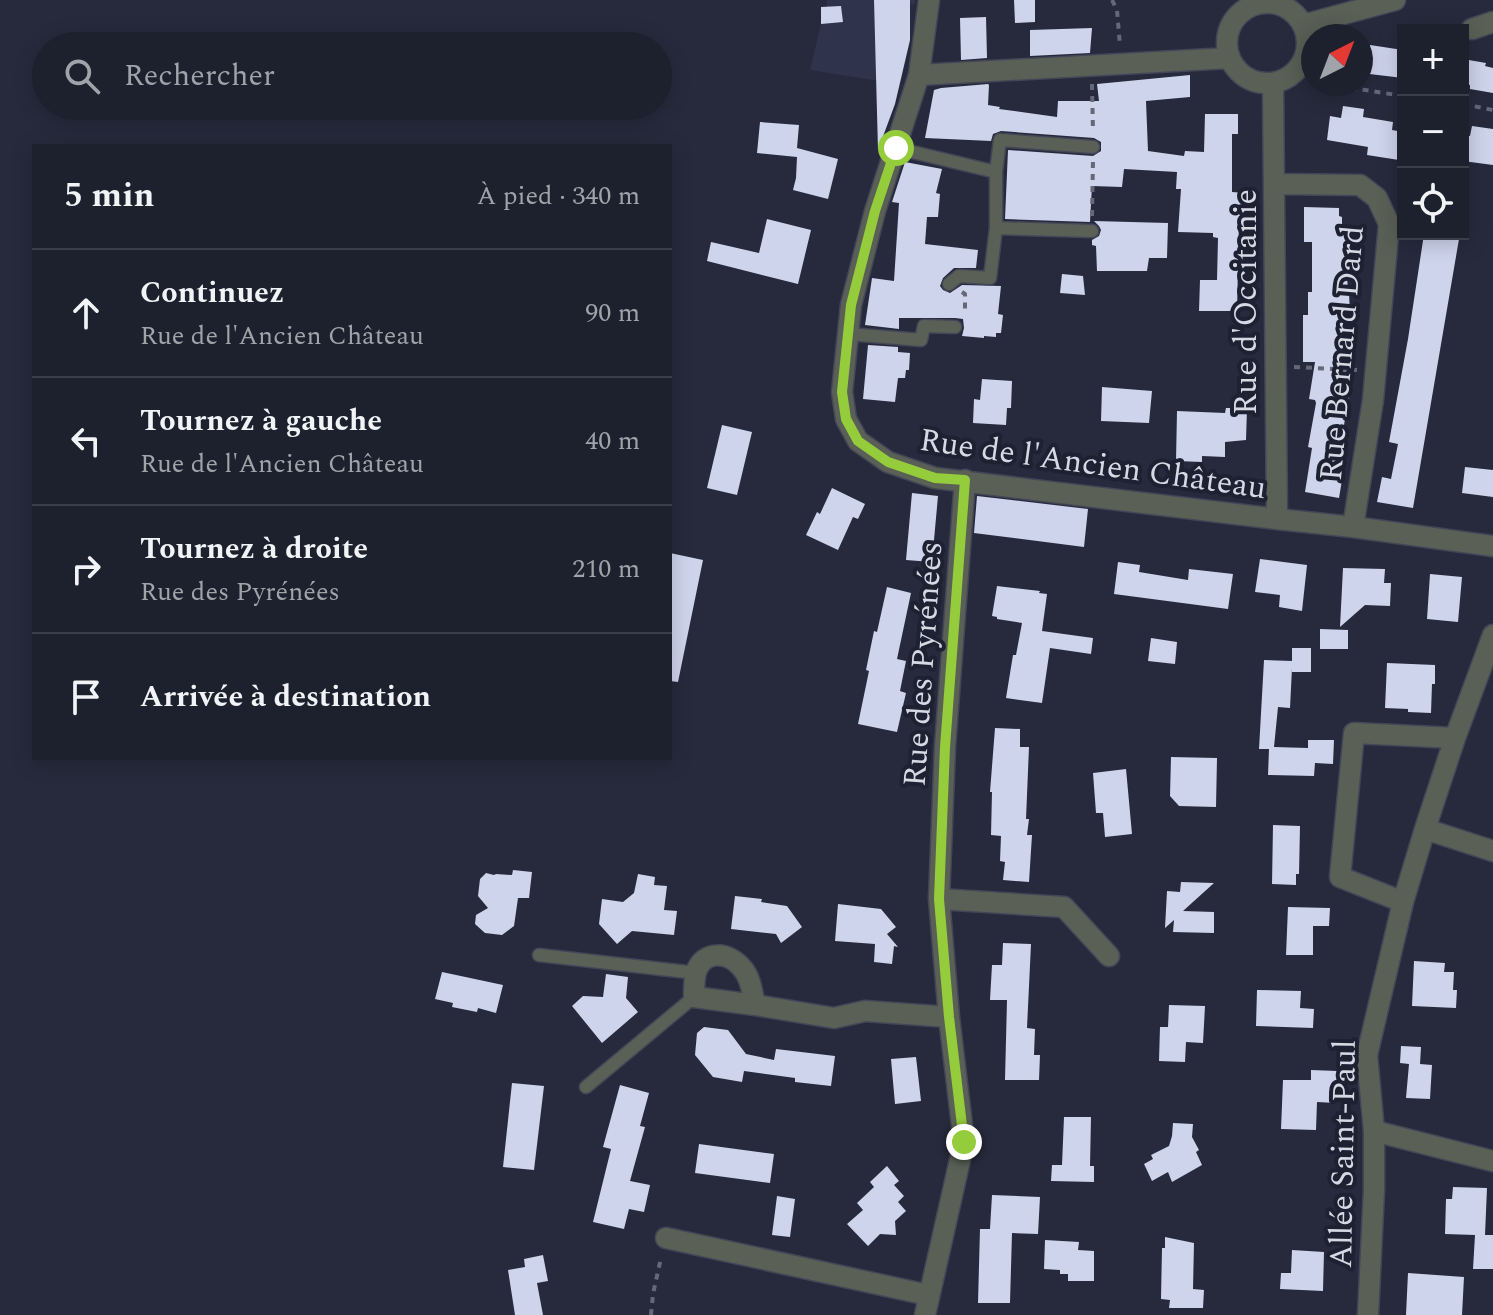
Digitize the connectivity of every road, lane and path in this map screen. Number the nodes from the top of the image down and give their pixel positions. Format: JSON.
{"nodes":[{"id":1,"x":929,"y":0,"type":"edge"},
{"id":2,"x":1112,"y":0,"type":"edge"},
{"id":3,"x":1395,"y":0,"type":"edge"},
{"id":4,"x":1240,"y":7,"type":"edge"},
{"id":5,"x":1493,"y":22,"type":"edge"},
{"id":6,"x":1302,"y":24,"type":"edge"},
{"id":7,"x":1307,"y":24,"type":"edge"},
{"id":8,"x":1472,"y":29,"type":"dead end"},
{"id":9,"x":1230,"y":58,"type":"junction"},
{"id":10,"x":1121,"y":64,"type":"junction"},
{"id":11,"x":1092,"y":66,"type":"junction"},
{"id":12,"x":919,"y":75,"type":"junction"},
{"id":13,"x":1301,"y":75,"type":"edge"},
{"id":14,"x":1273,"y":83,"type":"junction"},
{"id":15,"x":1373,"y":91,"type":"edge"},
{"id":16,"x":1397,"y":95,"type":"edge"},
{"id":17,"x":1469,"y":105,"type":"edge"},
{"id":18,"x":1493,"y":110,"type":"edge"},
{"id":19,"x":1093,"y":147,"type":"junction"},
{"id":20,"x":896,"y":148,"type":"junction"},
{"id":21,"x":996,"y":172,"type":"junction"},
{"id":22,"x":1274,"y":184,"type":"junction"},
{"id":23,"x":996,"y":228,"type":"junction"},
{"id":24,"x":1092,"y":231,"type":"joint"},
{"id":25,"x":949,"y":284,"type":"joint"},
{"id":26,"x":955,"y":327,"type":"joint"},
{"id":27,"x":848,"y":334,"type":"junction"},
{"id":28,"x":1275,"y":367,"type":"junction"},
{"id":29,"x":1375,"y":370,"type":"junction"},
{"id":30,"x":965,"y":480,"type":"junction"},
{"id":31,"x":1277,"y":519,"type":"junction"},
{"id":32,"x":1353,"y":527,"type":"junction"},
{"id":33,"x":1493,"y":546,"type":"edge"},
{"id":34,"x":1493,"y":635,"type":"edge"},
{"id":35,"x":1455,"y":738,"type":"junction"},
{"id":36,"x":1425,"y":829,"type":"junction"},
{"id":37,"x":1493,"y":851,"type":"edge"},
{"id":38,"x":939,"y":899,"type":"junction"},
{"id":39,"x":1403,"y":902,"type":"junction"},
{"id":40,"x":539,"y":955,"type":"dead end"},
{"id":41,"x":1109,"y":956,"type":"dead end"},
{"id":42,"x":696,"y":973,"type":"junction"},
{"id":43,"x":694,"y":997,"type":"junction"},
{"id":44,"x":755,"y":1005,"type":"junction"},
{"id":45,"x":949,"y":1017,"type":"junction"},
{"id":46,"x":586,"y":1087,"type":"dead end"},
{"id":47,"x":1374,"y":1131,"type":"junction"},
{"id":48,"x":1493,"y":1161,"type":"edge"},
{"id":49,"x":666,"y":1238,"type":"joint"},
{"id":50,"x":927,"y":1305,"type":"edge"},
{"id":51,"x":651,"y":1315,"type":"edge"},
{"id":52,"x":1368,"y":1315,"type":"edge"}],
"edges":[{"from":1,"to":12,"type":"street","name":"Rue de l'Ancien Château"},
{"from":2,"to":10,"type":"path"},
{"from":3,"to":7,"type":"street"},
{"from":4,"to":6,"type":"street"},
{"from":4,"to":9,"type":"street"},
{"from":5,"to":8,"type":"street"},
{"from":9,"to":10,"type":"street"},
{"from":9,"to":14,"type":"street"},
{"from":10,"to":11,"type":"street"},
{"from":11,"to":12,"type":"street"},
{"from":11,"to":19,"type":"path"},
{"from":12,"to":20,"type":"street","name":"Rue de l'Ancien Château"},
{"from":13,"to":14,"type":"street"},
{"from":14,"to":22,"type":"street","name":"Rue d'Occitanie"},
{"from":15,"to":16,"type":"path"},
{"from":17,"to":18,"type":"path"},
{"from":19,"to":21,"type":"lane"},
{"from":19,"to":24,"type":"path"},
{"from":20,"to":21,"type":"lane"},
{"from":20,"to":27,"type":"street","name":"Rue de l'Ancien Château"},
{"from":21,"to":23,"type":"lane"},
{"from":22,"to":28,"type":"street","name":"Rue d'Occitanie"},
{"from":22,"to":29,"type":"street","name":"Rue Bernard Dard"},
{"from":23,"to":24,"type":"lane"},
{"from":23,"to":25,"type":"lane"},
{"from":25,"to":26,"type":"path"},
{"from":26,"to":27,"type":"lane"},
{"from":27,"to":30,"type":"street","name":"Rue de l'Ancien Château"},
{"from":28,"to":29,"type":"path"},
{"from":28,"to":31,"type":"street","name":"Rue d'Occitanie"},
{"from":29,"to":32,"type":"street","name":"Rue Bernard Dard"},
{"from":30,"to":31,"type":"street","name":"Rue de l'Ancien Château"},
{"from":30,"to":38,"type":"street","name":"Rue des Pyrénées"},
{"from":31,"to":32,"type":"street","name":"Rue de l'Ancien Château"},
{"from":32,"to":33,"type":"street","name":"Rue de l'Ancien Château"},
{"from":34,"to":35,"type":"street","name":"Allée Saint-Paul"},
{"from":35,"to":36,"type":"street","name":"Allée Saint-Paul"},
{"from":35,"to":39,"type":"street"},
{"from":36,"to":37,"type":"street"},
{"from":36,"to":39,"type":"street","name":"Allée Saint-Paul"},
{"from":38,"to":41,"type":"street"},
{"from":38,"to":45,"type":"street","name":"Rue des Pyrénées"},
{"from":39,"to":47,"type":"street","name":"Allée Saint-Paul"},
{"from":40,"to":42,"type":"lane"},
{"from":42,"to":43,"type":"street"},
{"from":42,"to":44,"type":"street"},
{"from":43,"to":44,"type":"street"},
{"from":43,"to":46,"type":"lane"},
{"from":44,"to":45,"type":"street"},
{"from":45,"to":50,"type":"street","name":"Rue des Pyrénées"},
{"from":47,"to":48,"type":"street"},
{"from":47,"to":52,"type":"street","name":"Allée Saint-Paul"},
{"from":49,"to":50,"type":"street","name":"Rue des Pyrénées"},
{"from":49,"to":51,"type":"path"}]}
